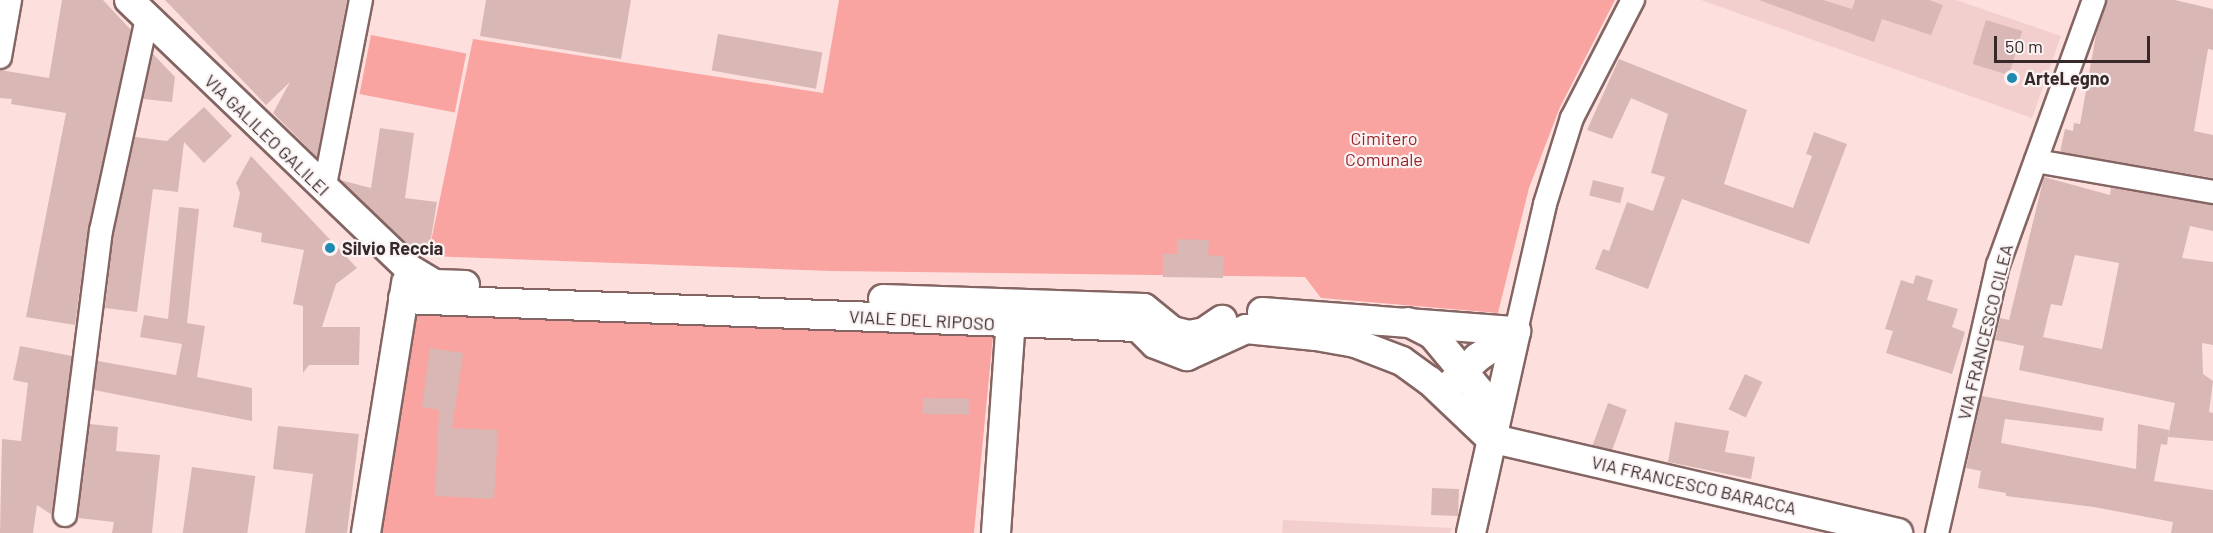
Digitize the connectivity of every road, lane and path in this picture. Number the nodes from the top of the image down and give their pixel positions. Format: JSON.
{"nodes":[{"id":1,"x":10,"y":0,"type":"edge"},
{"id":2,"x":361,"y":0,"type":"edge"},
{"id":3,"x":1633,"y":0,"type":"edge"},
{"id":4,"x":2094,"y":0,"type":"edge"},
{"id":5,"x":138,"y":10,"type":"edge"},
{"id":6,"x":0,"y":57,"type":"edge"},
{"id":7,"x":2036,"y":161,"type":"junction"},
{"id":8,"x":324,"y":190,"type":"junction"},
{"id":9,"x":2213,"y":192,"type":"edge"},
{"id":10,"x":408,"y":268,"type":"junction"},
{"id":11,"x":403,"y":299,"type":"junction"},
{"id":12,"x":1012,"y":314,"type":"junction"},
{"id":13,"x":1402,"y":320,"type":"junction"},
{"id":14,"x":1516,"y":331,"type":"junction"},
{"id":15,"x":1454,"y":360,"type":"junction"},
{"id":16,"x":1417,"y":372,"type":"junction"},
{"id":17,"x":1445,"y":396,"type":"junction"},
{"id":18,"x":1496,"y":411,"type":"junction"},
{"id":19,"x":1490,"y":438,"type":"junction"},
{"id":20,"x":65,"y":515,"type":"dead end"},
{"id":21,"x":366,"y":533,"type":"edge"},
{"id":22,"x":996,"y":533,"type":"edge"},
{"id":23,"x":1471,"y":533,"type":"edge"},
{"id":24,"x":1898,"y":533,"type":"edge"},
{"id":25,"x":1937,"y":533,"type":"edge"}],
"edges":[{"from":1,"to":6,"type":"street"},
{"from":2,"to":8,"type":"street"},
{"from":3,"to":14,"type":"street"},
{"from":4,"to":7,"type":"street","name":"VIA FRANCESCO CILEA"},
{"from":5,"to":8,"type":"street","name":"VIA GALILEO GALILEI"},
{"from":5,"to":20,"type":"street"},
{"from":7,"to":9,"type":"street"},
{"from":7,"to":25,"type":"street","name":"VIA FRANCESCO CILEA"},
{"from":8,"to":10,"type":"street","name":"VIA GALILEO GALILEI"},
{"from":10,"to":11,"type":"street"},
{"from":10,"to":12,"type":"street","name":"VIALE DEL RIPOSO"},
{"from":11,"to":12,"type":"street","name":"VIALE DEL RIPOSO"},
{"from":11,"to":21,"type":"street"},
{"from":12,"to":13,"type":"street","name":"VIALE DEL RIPOSO"},
{"from":12,"to":16,"type":"street","name":"VIALE DEL RIPOSO"},
{"from":12,"to":22,"type":"street"},
{"from":13,"to":14,"type":"street","name":"VIALE DEL RIPOSO"},
{"from":13,"to":15,"type":"street","name":"VIALE DEL RIPOSO"},
{"from":14,"to":15,"type":"street"},
{"from":14,"to":18,"type":"street"},
{"from":15,"to":16,"type":"street"},
{"from":15,"to":17,"type":"street"},
{"from":15,"to":18,"type":"street","name":"VIALE DEL RIPOSO"},
{"from":16,"to":17,"type":"street","name":"VIALE DEL RIPOSO"},
{"from":17,"to":19,"type":"street","name":"VIALE DEL RIPOSO"},
{"from":18,"to":19,"type":"street"},
{"from":19,"to":23,"type":"street"},
{"from":19,"to":24,"type":"street","name":"VIA FRANCESCO BARACCA"}]}
